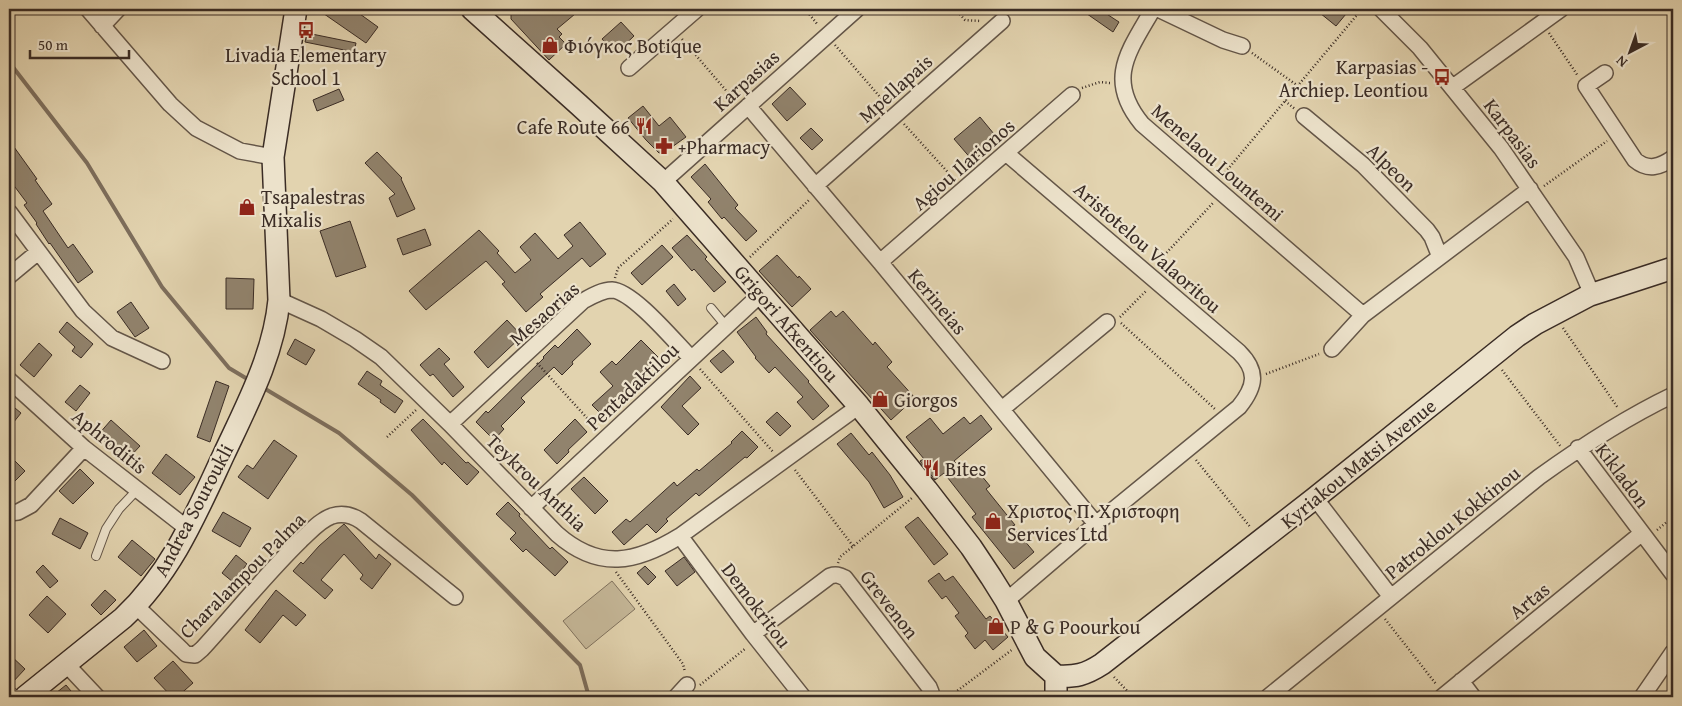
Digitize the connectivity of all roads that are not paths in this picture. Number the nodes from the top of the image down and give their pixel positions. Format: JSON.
{"nodes":[{"id":1,"x":88,"y":9,"type":"edge"},
{"id":2,"x":118,"y":9,"type":"edge"},
{"id":3,"x":296,"y":9,"type":"edge"},
{"id":4,"x":697,"y":9,"type":"edge"},
{"id":5,"x":857,"y":9,"type":"edge"},
{"id":6,"x":1153,"y":9,"type":"edge"},
{"id":7,"x":1158,"y":9,"type":"edge"},
{"id":8,"x":1381,"y":9,"type":"edge"},
{"id":9,"x":479,"y":10,"type":"edge"},
{"id":10,"x":1559,"y":10,"type":"edge"},
{"id":11,"x":1002,"y":21,"type":"road end"},
{"id":12,"x":102,"y":26,"type":"junction"},
{"id":13,"x":1242,"y":46,"type":"road end"},
{"id":14,"x":629,"y":68,"type":"dead end"},
{"id":15,"x":1605,"y":73,"type":"dead end"},
{"id":16,"x":1453,"y":87,"type":"junction"},
{"id":17,"x":1072,"y":95,"type":"road end"},
{"id":18,"x":745,"y":108,"type":"junction"},
{"id":19,"x":1304,"y":116,"type":"dead end"},
{"id":20,"x":1006,"y":153,"type":"junction"},
{"id":21,"x":273,"y":157,"type":"junction"},
{"id":22,"x":1673,"y":158,"type":"edge"},
{"id":23,"x":663,"y":182,"type":"junction"},
{"id":24,"x":817,"y":188,"type":"junction"},
{"id":25,"x":1531,"y":192,"type":"junction"},
{"id":26,"x":9,"y":212,"type":"edge"},
{"id":27,"x":38,"y":252,"type":"junction"},
{"id":28,"x":1440,"y":257,"type":"junction"},
{"id":29,"x":880,"y":262,"type":"junction"},
{"id":30,"x":1673,"y":268,"type":"edge"},
{"id":31,"x":9,"y":276,"type":"edge"},
{"id":32,"x":761,"y":294,"type":"junction"},
{"id":33,"x":1590,"y":296,"type":"junction"},
{"id":34,"x":279,"y":300,"type":"junction"},
{"id":35,"x":711,"y":308,"type":"dead end"},
{"id":36,"x":1364,"y":315,"type":"junction"},
{"id":37,"x":1107,"y":322,"type":"dead end"},
{"id":38,"x":726,"y":326,"type":"junction"},
{"id":39,"x":1332,"y":350,"type":"road end"},
{"id":40,"x":691,"y":358,"type":"junction"},
{"id":41,"x":162,"y":361,"type":"dead end"},
{"id":42,"x":9,"y":380,"type":"edge"},
{"id":43,"x":1673,"y":395,"type":"edge"},
{"id":44,"x":859,"y":406,"type":"junction"},
{"id":45,"x":1002,"y":409,"type":"junction"},
{"id":46,"x":450,"y":424,"type":"junction"},
{"id":47,"x":84,"y":448,"type":"junction"},
{"id":48,"x":1573,"y":452,"type":"junction"},
{"id":49,"x":137,"y":490,"type":"junction"},
{"id":50,"x":1315,"y":498,"type":"junction"},
{"id":51,"x":531,"y":508,"type":"junction"},
{"id":52,"x":9,"y":513,"type":"edge"},
{"id":53,"x":1096,"y":524,"type":"junction"},
{"id":54,"x":188,"y":529,"type":"junction"},
{"id":55,"x":680,"y":536,"type":"junction"},
{"id":56,"x":1644,"y":536,"type":"junction"},
{"id":57,"x":96,"y":556,"type":"dead end"},
{"id":58,"x":1673,"y":574,"type":"edge"},
{"id":59,"x":455,"y":596,"type":"dead end"},
{"id":60,"x":1390,"y":597,"type":"junction"},
{"id":61,"x":1006,"y":601,"type":"junction"},
{"id":62,"x":136,"y":606,"type":"junction"},
{"id":63,"x":755,"y":636,"type":"junction"},
{"id":64,"x":1673,"y":652,"type":"edge"},
{"id":65,"x":66,"y":664,"type":"junction"},
{"id":66,"x":1056,"y":676,"type":"junction"},
{"id":67,"x":1461,"y":681,"type":"junction"},
{"id":68,"x":687,"y":685,"type":"road end"},
{"id":69,"x":9,"y":689,"type":"edge"},
{"id":70,"x":1443,"y":696,"type":"edge"},
{"id":71,"x":18,"y":697,"type":"edge"},
{"id":72,"x":25,"y":697,"type":"edge"},
{"id":73,"x":97,"y":697,"type":"edge"},
{"id":74,"x":676,"y":697,"type":"edge"},
{"id":75,"x":803,"y":697,"type":"edge"},
{"id":76,"x":930,"y":697,"type":"edge"},
{"id":77,"x":1056,"y":697,"type":"edge"},
{"id":78,"x":1268,"y":697,"type":"edge"},
{"id":79,"x":1473,"y":697,"type":"edge"},
{"id":80,"x":1642,"y":697,"type":"edge"}],
"edges":[{"from":1,"to":12,"type":"street"},
{"from":2,"to":12,"type":"street"},
{"from":3,"to":21,"type":"street","name":"Andrea Souroukli"},
{"from":4,"to":14,"type":"street"},
{"from":5,"to":18,"type":"street","name":"Karpasias"},
{"from":6,"to":36,"type":"street","name":"Menelaou Lountemi"},
{"from":7,"to":13,"type":"street"},
{"from":8,"to":16,"type":"street","name":"Karpasias"},
{"from":9,"to":23,"type":"street","name":"Grigori Afxentiou"},
{"from":10,"to":16,"type":"street"},
{"from":11,"to":24,"type":"street","name":"Mpellapais"},
{"from":12,"to":21,"type":"street"},
{"from":15,"to":22,"type":"street"},
{"from":16,"to":25,"type":"street","name":"Karpasias"},
{"from":17,"to":20,"type":"street","name":"Agiou Ilarionos"},
{"from":18,"to":23,"type":"street","name":"Karpasias"},
{"from":18,"to":24,"type":"street","name":"Kerineias"},
{"from":19,"to":28,"type":"street","name":"Alpeon"},
{"from":20,"to":29,"type":"street","name":"Agiou Ilarionos"},
{"from":20,"to":53,"type":"street","name":"Aristotelou Valaoritou"},
{"from":21,"to":34,"type":"street","name":"Andrea Souroukli"},
{"from":23,"to":32,"type":"street","name":"Grigori Afxentiou"},
{"from":24,"to":29,"type":"street","name":"Kerineias"},
{"from":25,"to":28,"type":"street"},
{"from":25,"to":33,"type":"street","name":"Karpasias"},
{"from":26,"to":27,"type":"street"},
{"from":27,"to":31,"type":"street"},
{"from":27,"to":41,"type":"street"},
{"from":28,"to":36,"type":"street"},
{"from":29,"to":45,"type":"street","name":"Kerineias"},
{"from":30,"to":33,"type":"street","name":"Kyriakou Matsi Avenue"},
{"from":32,"to":38,"type":"street","name":"Pentadaktilou"},
{"from":32,"to":44,"type":"street","name":"Grigori Afxentiou"},
{"from":33,"to":50,"type":"street","name":"Kyriakou Matsi Avenue"},
{"from":34,"to":46,"type":"street","name":"Teykrou Anthia"},
{"from":34,"to":54,"type":"street","name":"Andrea Souroukli"},
{"from":35,"to":38,"type":"lane"},
{"from":36,"to":39,"type":"street"},
{"from":37,"to":45,"type":"street"},
{"from":38,"to":40,"type":"street","name":"Pentadaktilou"},
{"from":40,"to":46,"type":"street","name":"Mesaorias"},
{"from":40,"to":51,"type":"street","name":"Pentadaktilou"},
{"from":42,"to":47,"type":"street","name":"Aphroditis"},
{"from":43,"to":48,"type":"street","name":"Patroklou Kokkinou"},
{"from":44,"to":55,"type":"street","name":"Teykrou Anthia"},
{"from":44,"to":61,"type":"street","name":"Grigori Afxentiou"},
{"from":45,"to":53,"type":"street","name":"Kerineias"},
{"from":46,"to":51,"type":"street","name":"Teykrou Anthia"},
{"from":47,"to":49,"type":"street","name":"Aphroditis"},
{"from":47,"to":52,"type":"street"},
{"from":48,"to":56,"type":"street","name":"Kikladon"},
{"from":48,"to":60,"type":"street","name":"Patroklou Kokkinou"},
{"from":49,"to":54,"type":"street","name":"Aphroditis"},
{"from":49,"to":57,"type":"lane"},
{"from":50,"to":60,"type":"street"},
{"from":50,"to":66,"type":"street","name":"Kyriakou Matsi Avenue"},
{"from":51,"to":55,"type":"street","name":"Teykrou Anthia"},
{"from":53,"to":61,"type":"street"},
{"from":54,"to":62,"type":"street","name":"Andrea Souroukli"},
{"from":55,"to":63,"type":"street","name":"Demokritou"},
{"from":56,"to":58,"type":"street","name":"Kikladon"},
{"from":56,"to":67,"type":"street","name":"Artas"},
{"from":59,"to":62,"type":"street","name":"Charalampou Palma"},
{"from":60,"to":78,"type":"street","name":"Patroklou Kokkinou"},
{"from":61,"to":66,"type":"street","name":"Grigori Afxentiou"},
{"from":62,"to":65,"type":"street","name":"Andrea Souroukli"},
{"from":63,"to":75,"type":"street","name":"Demokritou"},
{"from":63,"to":76,"type":"street","name":"Grevenon"},
{"from":64,"to":80,"type":"street"},
{"from":65,"to":72,"type":"street","name":"Andrea Souroukli"},
{"from":65,"to":73,"type":"street"},
{"from":66,"to":77,"type":"street"},
{"from":67,"to":70,"type":"street","name":"Artas"},
{"from":67,"to":79,"type":"street"},
{"from":68,"to":74,"type":"street"},
{"from":69,"to":71,"type":"lane"}]}
